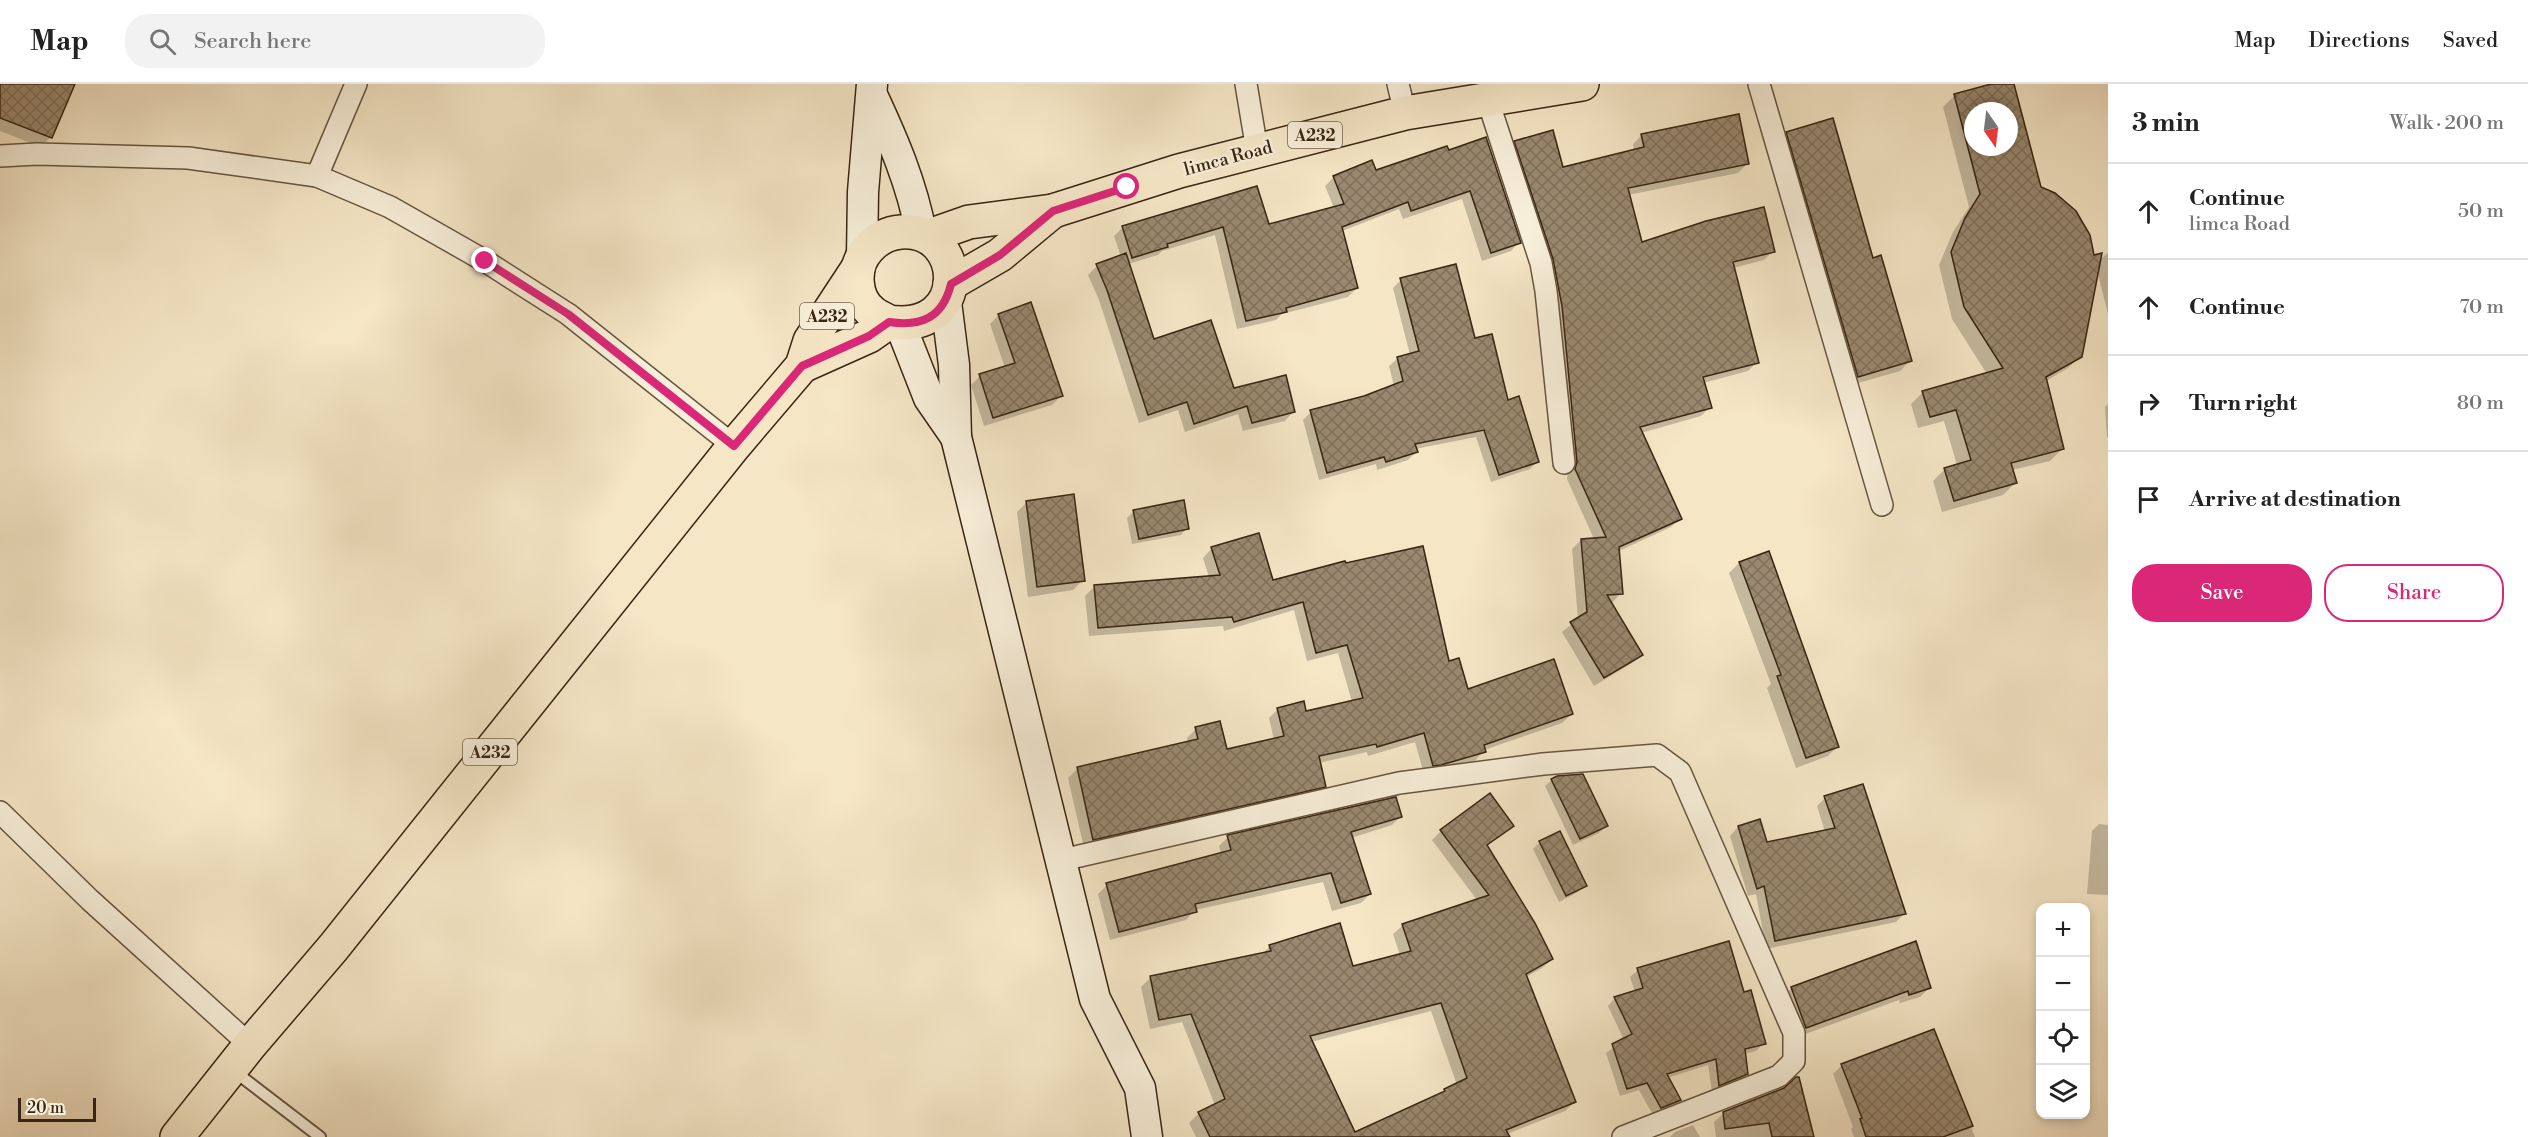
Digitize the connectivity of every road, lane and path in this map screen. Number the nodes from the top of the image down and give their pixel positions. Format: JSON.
{"nodes":[{"id":1,"x":356,"y":84,"type":"edge"},
{"id":2,"x":1246,"y":84,"type":"edge"},
{"id":3,"x":1582,"y":84,"type":"edge"},
{"id":4,"x":1759,"y":84,"type":"edge"},
{"id":5,"x":871,"y":89,"type":"edge"},
{"id":6,"x":1402,"y":98,"type":"edge"},
{"id":7,"x":1488,"y":101,"type":"junction"},
{"id":8,"x":1257,"y":150,"type":"junction"},
{"id":9,"x":0,"y":156,"type":"edge"},
{"id":10,"x":317,"y":176,"type":"junction"},
{"id":11,"x":1053,"y":211,"type":"junction"},
{"id":12,"x":925,"y":235,"type":"junction"},
{"id":13,"x":860,"y":263,"type":"junction"},
{"id":14,"x":948,"y":293,"type":"junction"},
{"id":15,"x":894,"y":323,"type":"junction"},
{"id":16,"x":802,"y":366,"type":"junction"},
{"id":17,"x":956,"y":436,"type":"junction"},
{"id":18,"x":734,"y":446,"type":"junction"},
{"id":19,"x":1564,"y":463,"type":"dead end"},
{"id":20,"x":1882,"y":505,"type":"dead end"},
{"id":21,"x":0,"y":812,"type":"edge"},
{"id":22,"x":1062,"y":860,"type":"junction"},
{"id":23,"x":240,"y":1057,"type":"junction"},
{"id":24,"x":177,"y":1137,"type":"edge"},
{"id":25,"x":320,"y":1137,"type":"edge"},
{"id":26,"x":1147,"y":1137,"type":"edge"},
{"id":27,"x":1623,"y":1137,"type":"edge"}],
"edges":[{"from":1,"to":10,"type":"street"},
{"from":2,"to":8,"type":"street"},
{"from":3,"to":7,"type":"main road","name":"limca Road","number":"A232"},
{"from":4,"to":20,"type":"street"},
{"from":5,"to":12,"type":"main road"},
{"from":5,"to":13,"type":"main road"},
{"from":6,"to":7,"type":"main road","name":"limca Road","number":"A232"},
{"from":6,"to":8,"type":"main road","name":"limca Road","number":"A232"},
{"from":7,"to":19,"type":"street"},
{"from":8,"to":11,"type":"main road","name":"limca Road","number":"A232"},
{"from":9,"to":10,"type":"street"},
{"from":10,"to":18,"type":"street"},
{"from":11,"to":12,"type":"main road","name":"limca Road","number":"A232"},
{"from":11,"to":14,"type":"main road","name":"limca Road","number":"A232"},
{"from":12,"to":13,"type":"main road"},
{"from":12,"to":14,"type":"main road"},
{"from":13,"to":15,"type":"main road"},
{"from":13,"to":16,"type":"main road","number":"A232"},
{"from":14,"to":15,"type":"main road"},
{"from":14,"to":17,"type":"main road"},
{"from":15,"to":16,"type":"main road","number":"A232"},
{"from":15,"to":17,"type":"main road"},
{"from":16,"to":18,"type":"main road","number":"A232"},
{"from":17,"to":22,"type":"main road"},
{"from":18,"to":23,"type":"main road","number":"A232"},
{"from":21,"to":23,"type":"street"},
{"from":22,"to":26,"type":"main road"},
{"from":22,"to":27,"type":"street"},
{"from":23,"to":24,"type":"main road","number":"A232"},
{"from":23,"to":25,"type":"lane"}]}
